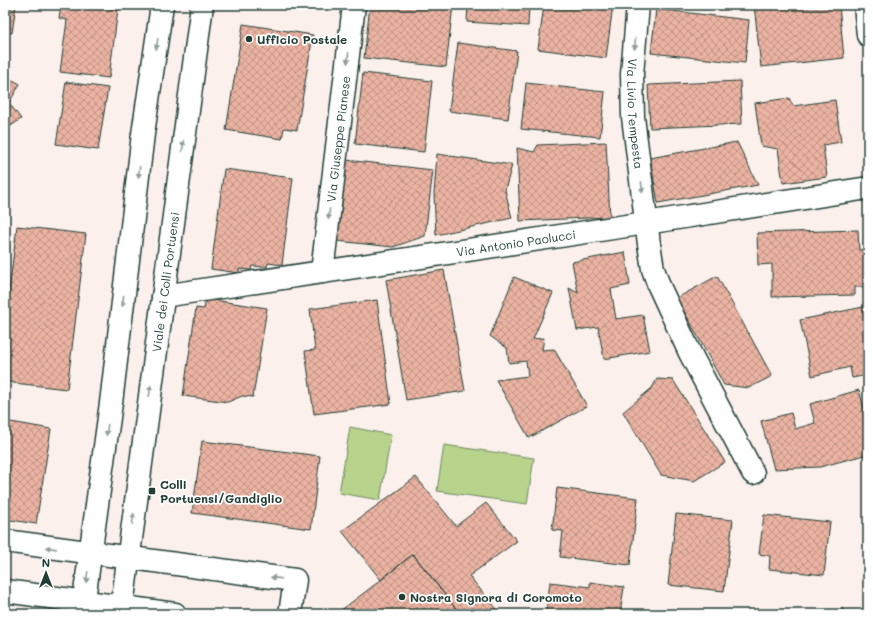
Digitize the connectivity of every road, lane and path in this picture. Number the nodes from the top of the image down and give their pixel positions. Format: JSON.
{"nodes":[{"id":1,"x":162,"y":5,"type":"edge"},
{"id":2,"x":202,"y":5,"type":"edge"},
{"id":3,"x":354,"y":5,"type":"edge"},
{"id":4,"x":638,"y":5,"type":"edge"},
{"id":5,"x":864,"y":5,"type":"edge"},
{"id":6,"x":868,"y":36,"type":"edge"},
{"id":7,"x":868,"y":188,"type":"edge"},
{"id":8,"x":646,"y":223,"type":"junction"},
{"id":9,"x":322,"y":272,"type":"junction"},
{"id":10,"x":163,"y":296,"type":"junction"},
{"id":11,"x":752,"y":473,"type":"dead end"},
{"id":12,"x":5,"y":541,"type":"edge"},
{"id":13,"x":90,"y":553,"type":"junction"},
{"id":14,"x":127,"y":558,"type":"junction"},
{"id":15,"x":5,"y":590,"type":"edge"},
{"id":16,"x":83,"y":607,"type":"edge"},
{"id":17,"x":121,"y":610,"type":"edge"},
{"id":18,"x":174,"y":614,"type":"edge"},
{"id":19,"x":290,"y":614,"type":"edge"}],
"edges":[{"from":1,"to":13,"type":"street","one_way":true},
{"from":10,"to":2,"type":"street","name":"Viale dei Colli Portuensi","one_way":true},
{"from":3,"to":9,"type":"street","name":"Via Giuseppe Pianese","one_way":true},
{"from":4,"to":8,"type":"street","name":"Via Livio Tempesta","one_way":true},
{"from":5,"to":6,"type":"street"},
{"from":7,"to":8,"type":"street","name":"Via Antonio Paolucci"},
{"from":8,"to":9,"type":"street","name":"Via Antonio Paolucci"},
{"from":8,"to":11,"type":"street","name":"Via Livio Tempesta"},
{"from":9,"to":10,"type":"street","name":"Via Antonio Paolucci"},
{"from":14,"to":10,"type":"street","name":"Viale dei Colli Portuensi","one_way":true},
{"from":13,"to":12,"type":"street","one_way":true},
{"from":13,"to":14,"type":"street"},
{"from":13,"to":16,"type":"street","one_way":true},
{"from":14,"to":17,"type":"street","name":"Viale dei Colli Portuensi"},
{"from":19,"to":14,"type":"street","one_way":true},
{"from":15,"to":16,"type":"street"},
{"from":16,"to":17,"type":"street"},
{"from":17,"to":18,"type":"street"}]}
